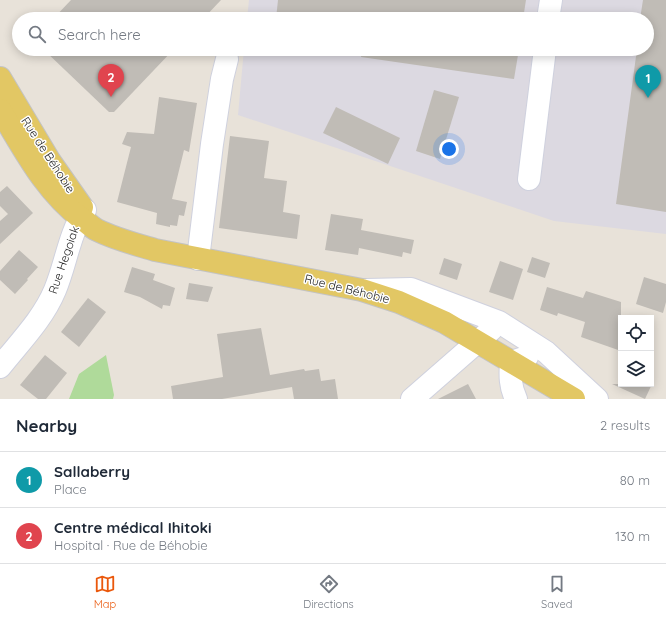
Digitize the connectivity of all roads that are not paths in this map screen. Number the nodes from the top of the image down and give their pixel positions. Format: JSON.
{"nodes":[{"id":1,"x":551,"y":0,"type":"edge"},
{"id":2,"x":549,"y":12,"type":"edge"},
{"id":3,"x":544,"y":56,"type":"edge"},
{"id":4,"x":227,"y":59,"type":"dead end"},
{"id":5,"x":0,"y":78,"type":"edge"},
{"id":6,"x":0,"y":110,"type":"edge"},
{"id":7,"x":529,"y":179,"type":"dead end"},
{"id":8,"x":82,"y":214,"type":"junction"},
{"id":9,"x":198,"y":259,"type":"junction"},
{"id":10,"x":362,"y":290,"type":"junction"},
{"id":11,"x":499,"y":322,"type":"junction"},
{"id":12,"x":477,"y":343,"type":"junction"},
{"id":13,"x":546,"y":352,"type":"junction"},
{"id":14,"x":511,"y":362,"type":"junction"},
{"id":15,"x":0,"y":367,"type":"edge"},
{"id":16,"x":572,"y":376,"type":"junction"},
{"id":17,"x":412,"y":399,"type":"edge"},
{"id":18,"x":516,"y":399,"type":"edge"},
{"id":19,"x":575,"y":399,"type":"edge"},
{"id":20,"x":597,"y":399,"type":"edge"}],
"edges":[{"from":1,"to":2,"type":"street"},
{"from":3,"to":7,"type":"street"},
{"from":4,"to":9,"type":"street"},
{"from":5,"to":8,"type":"main road","name":"Rue de Béhobie"},
{"from":6,"to":8,"type":"main road","name":"Rue de Béhobie"},
{"from":8,"to":9,"type":"main road","name":"Rue de Béhobie"},
{"from":8,"to":15,"type":"street","name":"Rue Hegoiak"},
{"from":9,"to":10,"type":"main road","name":"Rue de Béhobie"},
{"from":10,"to":11,"type":"street"},
{"from":10,"to":12,"type":"main road","name":"Rue de Béhobie"},
{"from":11,"to":12,"type":"street"},
{"from":11,"to":13,"type":"street"},
{"from":12,"to":14,"type":"main road","name":"Rue de Béhobie"},
{"from":12,"to":17,"type":"street"},
{"from":13,"to":14,"type":"street"},
{"from":13,"to":16,"type":"street"},
{"from":14,"to":18,"type":"street"},
{"from":14,"to":19,"type":"main road","name":"Rue de Béhobie"},
{"from":16,"to":19,"type":"street"},
{"from":16,"to":20,"type":"street"}]}
